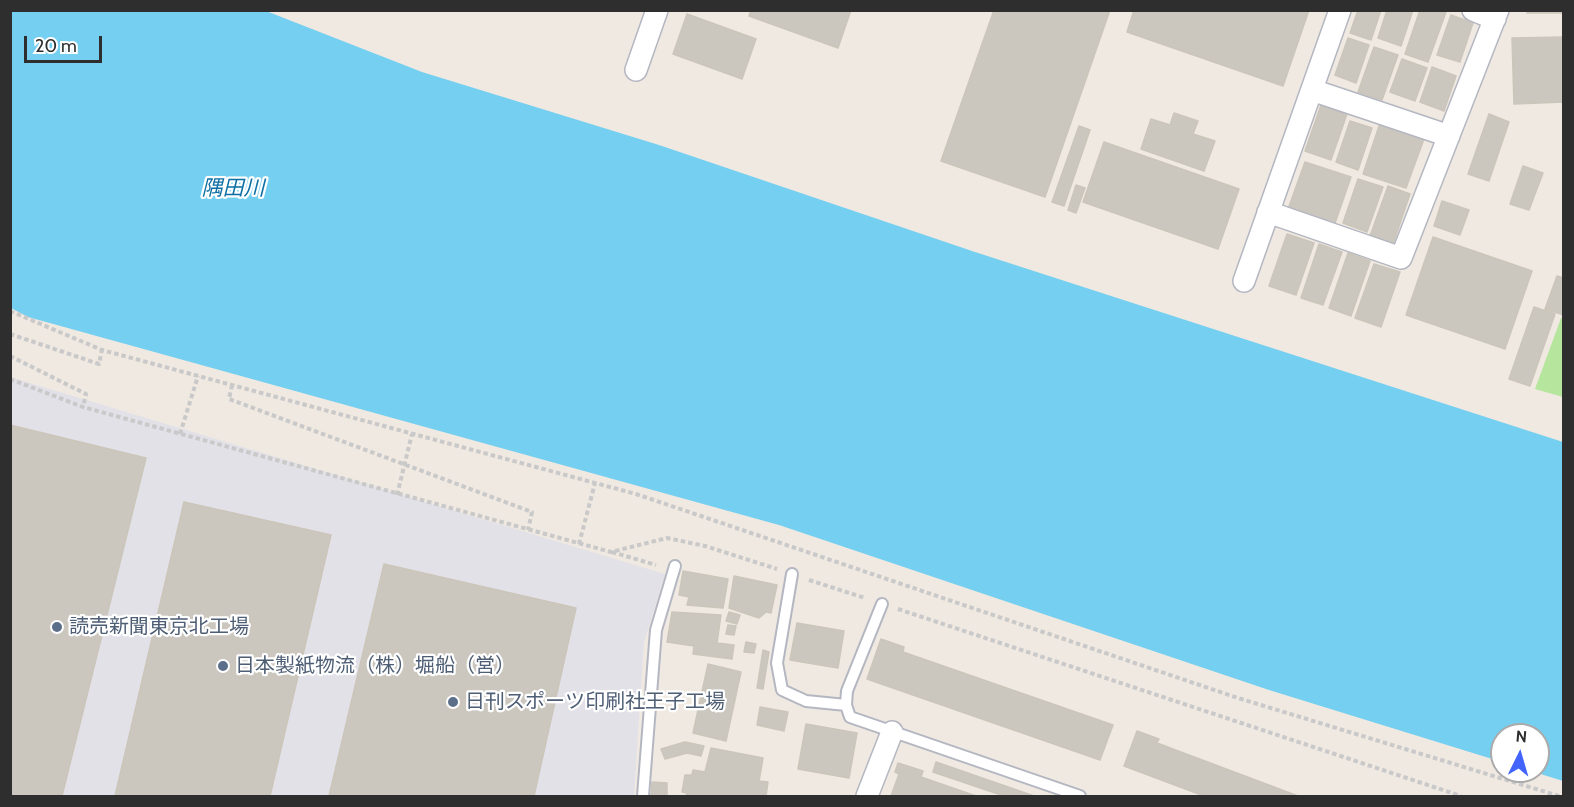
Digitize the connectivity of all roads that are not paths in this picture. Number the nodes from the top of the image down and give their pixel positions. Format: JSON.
{"nodes":[{"id":1,"x":657,"y":10,"type":"edge"},
{"id":2,"x":1340,"y":10,"type":"edge"},
{"id":3,"x":1473,"y":10,"type":"edge"},
{"id":4,"x":1497,"y":15,"type":"edge"},
{"id":5,"x":636,"y":70,"type":"dead end"},
{"id":6,"x":1312,"y":90,"type":"junction"},
{"id":7,"x":1449,"y":136,"type":"junction"},
{"id":8,"x":1268,"y":212,"type":"junction"},
{"id":9,"x":1244,"y":281,"type":"dead end"},
{"id":10,"x":675,"y":566,"type":"dead end"},
{"id":11,"x":792,"y":574,"type":"road end"},
{"id":12,"x":882,"y":604,"type":"road end"},
{"id":13,"x":846,"y":705,"type":"junction"},
{"id":14,"x":892,"y":732,"type":"junction"},
{"id":15,"x":643,"y":796,"type":"edge"},
{"id":16,"x":867,"y":796,"type":"edge"},
{"id":17,"x":1080,"y":796,"type":"edge"}],
"edges":[{"from":1,"to":5,"type":"street"},
{"from":2,"to":6,"type":"street"},
{"from":3,"to":4,"type":"street"},
{"from":4,"to":7,"type":"street"},
{"from":6,"to":7,"type":"street"},
{"from":6,"to":8,"type":"street"},
{"from":7,"to":8,"type":"street"},
{"from":8,"to":9,"type":"street"},
{"from":10,"to":15,"type":"lane"},
{"from":11,"to":13,"type":"lane"},
{"from":12,"to":13,"type":"lane"},
{"from":13,"to":14,"type":"lane"},
{"from":14,"to":16,"type":"street"},
{"from":14,"to":17,"type":"lane"}]}
